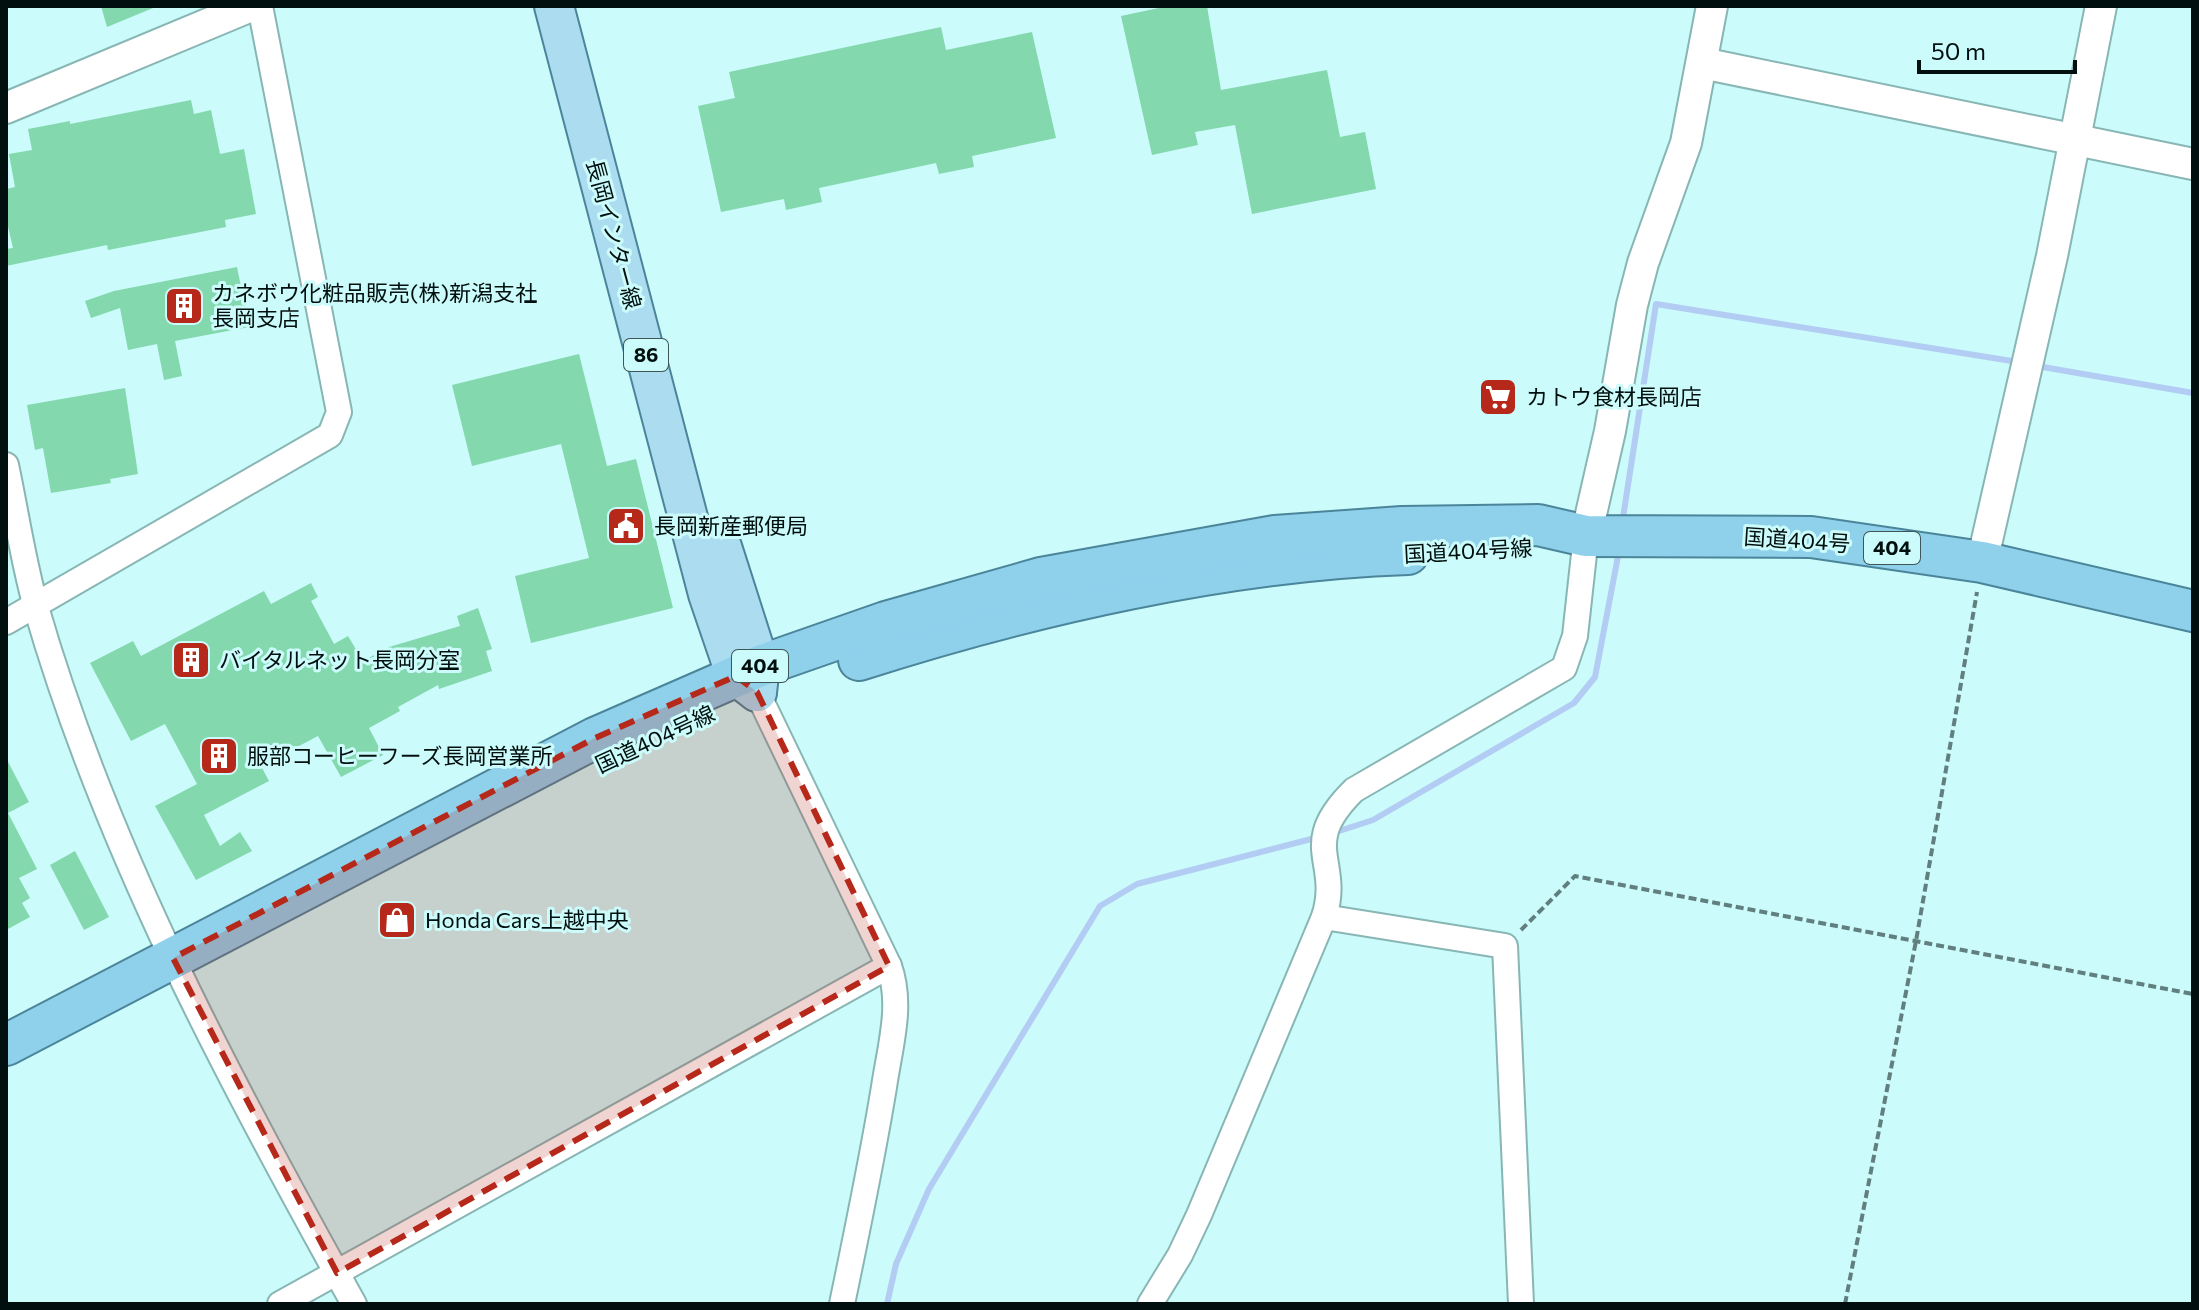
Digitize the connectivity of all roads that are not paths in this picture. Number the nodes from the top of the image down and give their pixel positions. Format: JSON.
{"nodes":[{"id":1,"x":251,"y":6,"type":"edge"},
{"id":2,"x":260,"y":6,"type":"edge"},
{"id":3,"x":554,"y":6,"type":"edge"},
{"id":4,"x":581,"y":6,"type":"edge"},
{"id":5,"x":1712,"y":6,"type":"edge"},
{"id":6,"x":2101,"y":6,"type":"edge"},
{"id":7,"x":1702,"y":63,"type":"junction"},
{"id":8,"x":6,"y":108,"type":"edge"},
{"id":9,"x":2073,"y":139,"type":"junction"},
{"id":10,"x":2193,"y":164,"type":"edge"},
{"id":11,"x":6,"y":465,"type":"edge"},
{"id":12,"x":1586,"y":536,"type":"junction"},
{"id":13,"x":1982,"y":562,"type":"junction"},
{"id":14,"x":36,"y":606,"type":"junction"},
{"id":15,"x":2193,"y":611,"type":"edge"},
{"id":16,"x":6,"y":622,"type":"edge"},
{"id":17,"x":751,"y":678,"type":"junction"},
{"id":18,"x":1324,"y":917,"type":"junction"},
{"id":19,"x":889,"y":966,"type":"junction"},
{"id":20,"x":179,"y":970,"type":"junction"},
{"id":21,"x":6,"y":1045,"type":"edge"},
{"id":22,"x":6,"y":1072,"type":"edge"},
{"id":23,"x":337,"y":1273,"type":"junction"},
{"id":24,"x":280,"y":1304,"type":"edge"},
{"id":25,"x":354,"y":1304,"type":"edge"},
{"id":26,"x":842,"y":1304,"type":"edge"},
{"id":27,"x":1150,"y":1304,"type":"edge"},
{"id":28,"x":1521,"y":1304,"type":"edge"}],
"edges":[{"from":1,"to":8,"type":"street"},
{"from":2,"to":14,"type":"street"},
{"from":3,"to":17,"type":"main road","name":"長岡インター線","number":"86"},
{"from":4,"to":17,"type":"main road","name":"長岡インター線","number":"86"},
{"from":5,"to":7,"type":"street"},
{"from":6,"to":9,"type":"street"},
{"from":7,"to":9,"type":"street"},
{"from":7,"to":12,"type":"street"},
{"from":9,"to":10,"type":"street"},
{"from":9,"to":13,"type":"street"},
{"from":11,"to":14,"type":"street"},
{"from":12,"to":13,"type":"highway","name":"国道404号","number":"404"},
{"from":12,"to":17,"type":"highway","name":"国道404号線","number":"404"},
{"from":12,"to":18,"type":"street"},
{"from":13,"to":15,"type":"highway","name":"国道404号","number":"404"},
{"from":14,"to":16,"type":"street"},
{"from":14,"to":20,"type":"street"},
{"from":17,"to":19,"type":"street"},
{"from":17,"to":20,"type":"highway","name":"国道404号線","number":"404"},
{"from":18,"to":27,"type":"street"},
{"from":18,"to":28,"type":"street"},
{"from":19,"to":23,"type":"street"},
{"from":19,"to":26,"type":"street"},
{"from":20,"to":21,"type":"highway","name":"国道404号線","number":"404"},
{"from":20,"to":22,"type":"highway","name":"国道404号線","number":"404"},
{"from":20,"to":23,"type":"street"},
{"from":23,"to":24,"type":"street"},
{"from":23,"to":25,"type":"street"}]}
